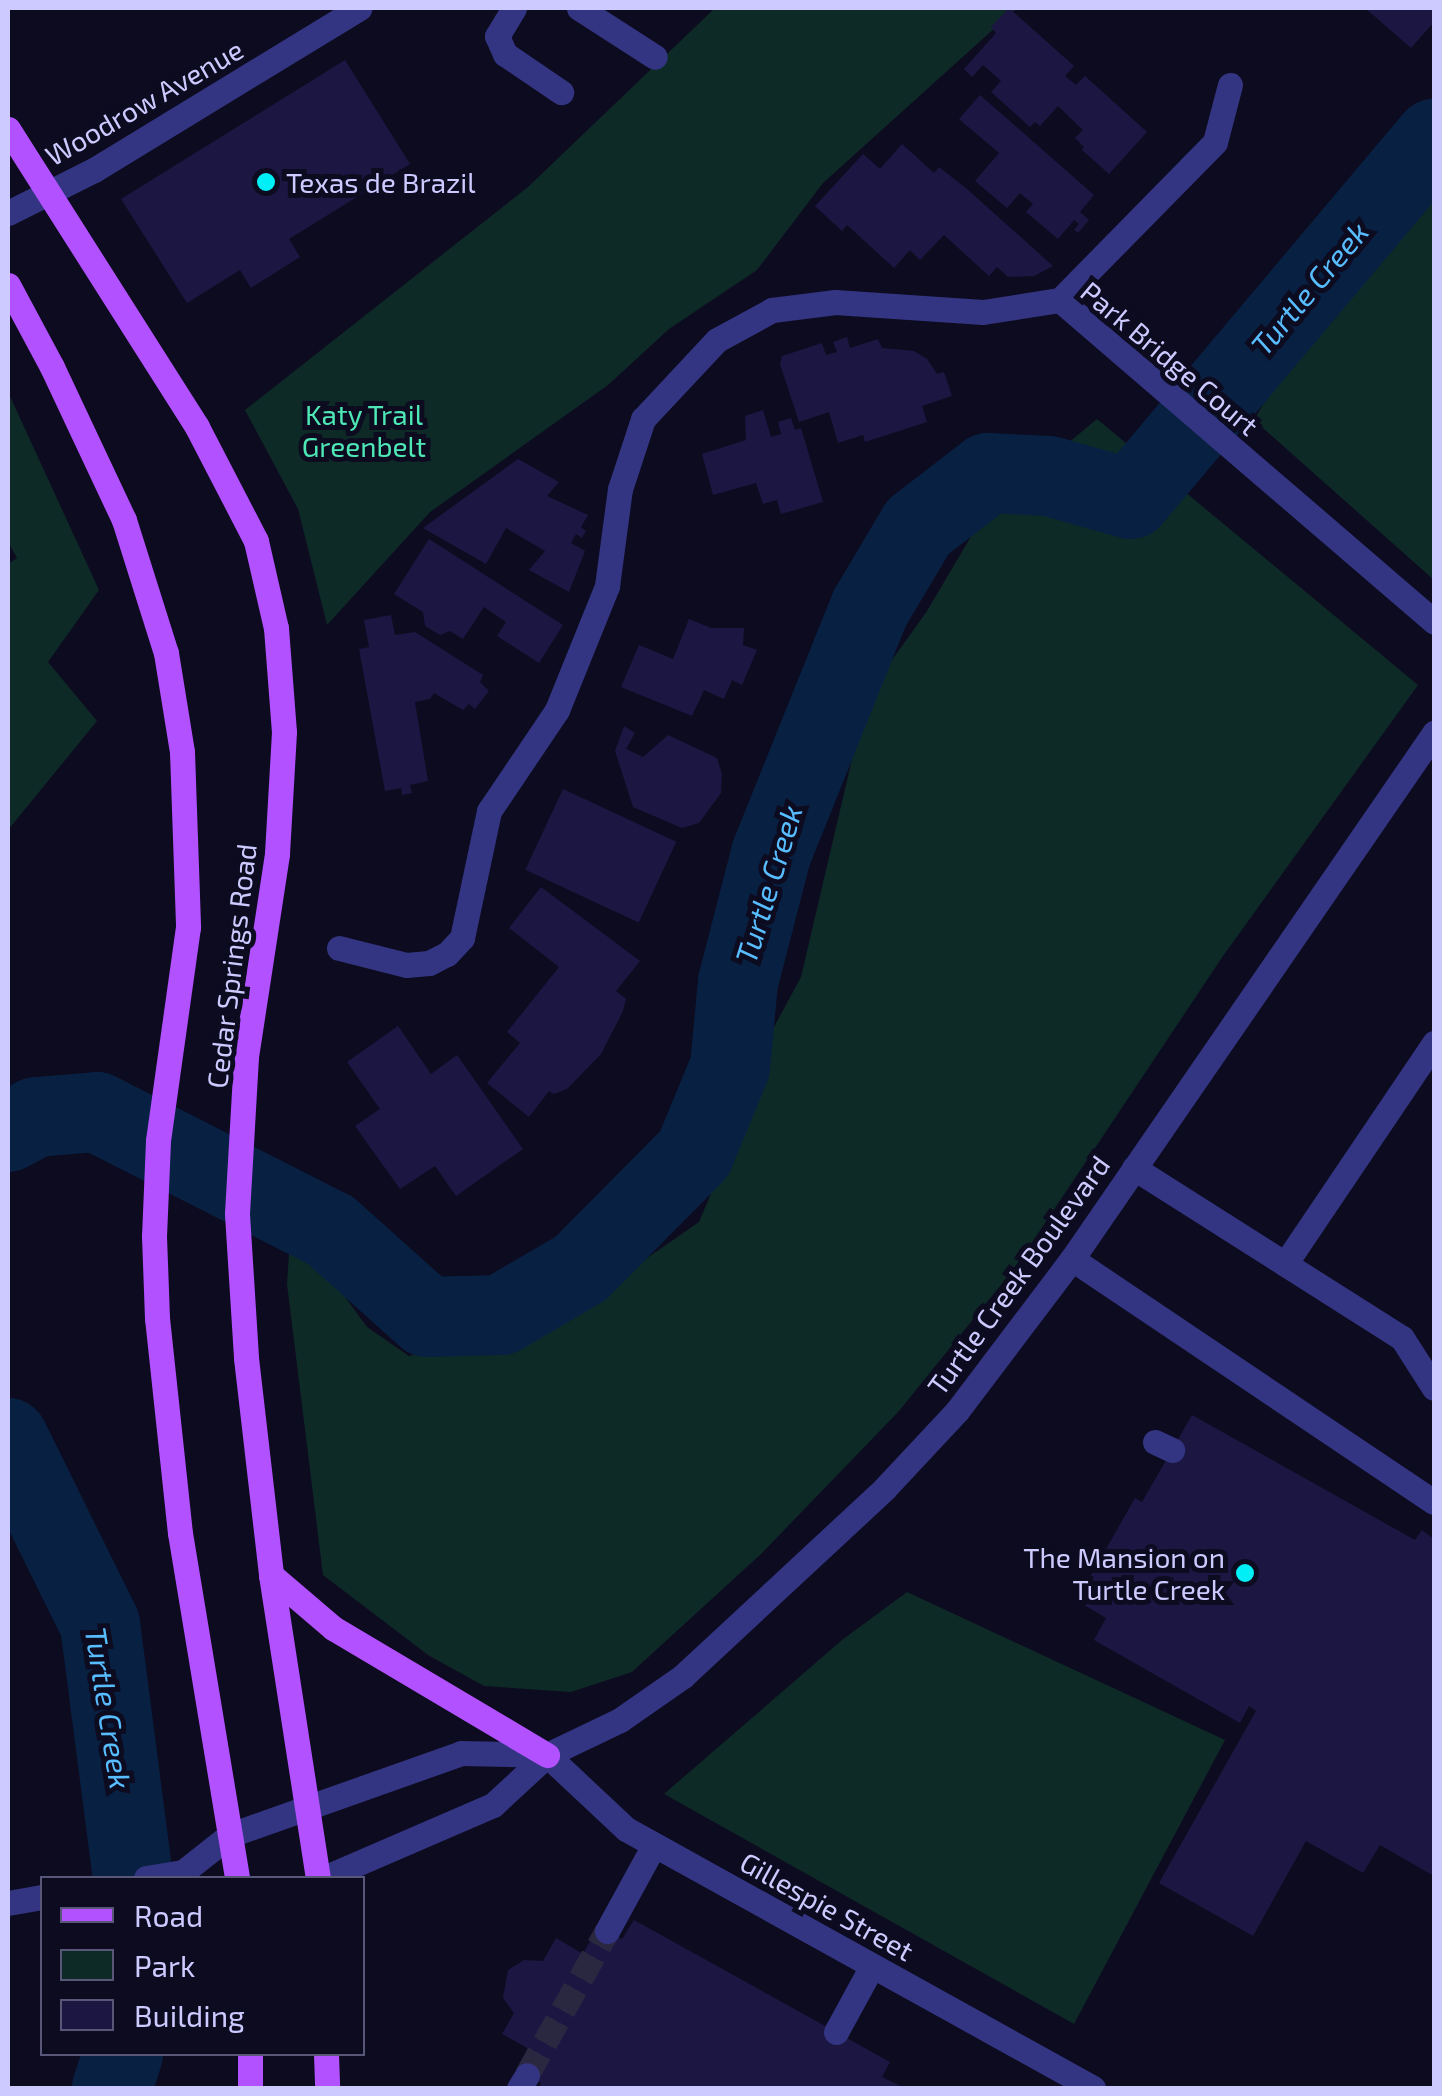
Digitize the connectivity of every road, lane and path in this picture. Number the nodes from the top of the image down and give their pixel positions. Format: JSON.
{"nodes":[{"id":1,"x":359,"y":8,"type":"edge"},
{"id":2,"x":514,"y":8,"type":"edge"},
{"id":3,"x":579,"y":8,"type":"edge"},
{"id":4,"x":655,"y":57,"type":"dead end"},
{"id":5,"x":1230,"y":85,"type":"dead end"},
{"id":6,"x":561,"y":92,"type":"dead end"},
{"id":7,"x":8,"y":129,"type":"edge"},
{"id":8,"x":48,"y":193,"type":"junction"},
{"id":9,"x":8,"y":213,"type":"edge"},
{"id":10,"x":9,"y":291,"type":"edge"},
{"id":11,"x":1060,"y":300,"type":"junction"},
{"id":12,"x":1434,"y":622,"type":"edge"},
{"id":13,"x":1434,"y":732,"type":"edge"},
{"id":14,"x":340,"y":948,"type":"dead end"},
{"id":15,"x":1434,"y":1043,"type":"edge"},
{"id":16,"x":1134,"y":1168,"type":"junction"},
{"id":17,"x":1072,"y":1258,"type":"junction"},
{"id":18,"x":1285,"y":1264,"type":"junction"},
{"id":19,"x":1434,"y":1388,"type":"edge"},
{"id":20,"x":1434,"y":1502,"type":"edge"},
{"id":21,"x":272,"y":1575,"type":"junction"},
{"id":22,"x":548,"y":1755,"type":"junction"},
{"id":23,"x":310,"y":1807,"type":"junction"},
{"id":24,"x":230,"y":1836,"type":"junction"},
{"id":25,"x":654,"y":1845,"type":"junction"},
{"id":26,"x":188,"y":1875,"type":"edge"},
{"id":27,"x":237,"y":1876,"type":"edge"},
{"id":28,"x":321,"y":1876,"type":"edge"},
{"id":29,"x":326,"y":1876,"type":"edge"},
{"id":30,"x":40,"y":1897,"type":"edge"},
{"id":31,"x":8,"y":1903,"type":"edge"},
{"id":32,"x":607,"y":1931,"type":"tunnel mouth"},
{"id":33,"x":872,"y":1966,"type":"junction"},
{"id":34,"x":836,"y":2032,"type":"dead end"},
{"id":35,"x":250,"y":2056,"type":"edge"},
{"id":36,"x":326,"y":2056,"type":"edge"},
{"id":37,"x":250,"y":2088,"type":"edge"},
{"id":38,"x":327,"y":2088,"type":"edge"},
{"id":39,"x":1094,"y":2088,"type":"edge"}],
"edges":[{"from":1,"to":8,"type":"street","name":"Woodrow Avenue"},
{"from":2,"to":6,"type":"street"},
{"from":3,"to":4,"type":"street"},
{"from":5,"to":11,"type":"street"},
{"from":7,"to":8,"type":"main road","name":"Cedar Springs Road"},
{"from":8,"to":9,"type":"street","name":"Woodrow Avenue"},
{"from":8,"to":21,"type":"main road","name":"Cedar Springs Road"},
{"from":10,"to":24,"type":"main road","name":"Cedar Springs Road"},
{"from":11,"to":12,"type":"street","name":"Park Bridge Court"},
{"from":11,"to":14,"type":"street","name":"Park Bridge Court"},
{"from":13,"to":16,"type":"street","name":"Turtle Creek Boulevard"},
{"from":15,"to":18,"type":"street"},
{"from":16,"to":17,"type":"street","name":"Turtle Creek Boulevard"},
{"from":16,"to":18,"type":"street"},
{"from":17,"to":20,"type":"street"},
{"from":17,"to":22,"type":"street","name":"Turtle Creek Boulevard"},
{"from":18,"to":19,"type":"street"},
{"from":21,"to":22,"type":"main road"},
{"from":21,"to":23,"type":"main road","name":"Cedar Springs Road"},
{"from":22,"to":23,"type":"street","name":"Turtle Creek Boulevard"},
{"from":22,"to":25,"type":"street","name":"Gillespie Street"},
{"from":22,"to":29,"type":"street","name":"Turtle Creek Boulevard"},
{"from":23,"to":24,"type":"street","name":"Turtle Creek Boulevard"},
{"from":23,"to":28,"type":"main road","name":"Cedar Springs Road"},
{"from":24,"to":26,"type":"street","name":"Turtle Creek Boulevard"},
{"from":24,"to":27,"type":"main road","name":"Cedar Springs Road"},
{"from":25,"to":32,"type":"street"},
{"from":25,"to":33,"type":"street","name":"Gillespie Street"},
{"from":30,"to":31,"type":"street"},
{"from":33,"to":34,"type":"street"},
{"from":33,"to":39,"type":"street","name":"Gillespie Street"},
{"from":35,"to":37,"type":"main road"},
{"from":36,"to":38,"type":"main road"}]}
